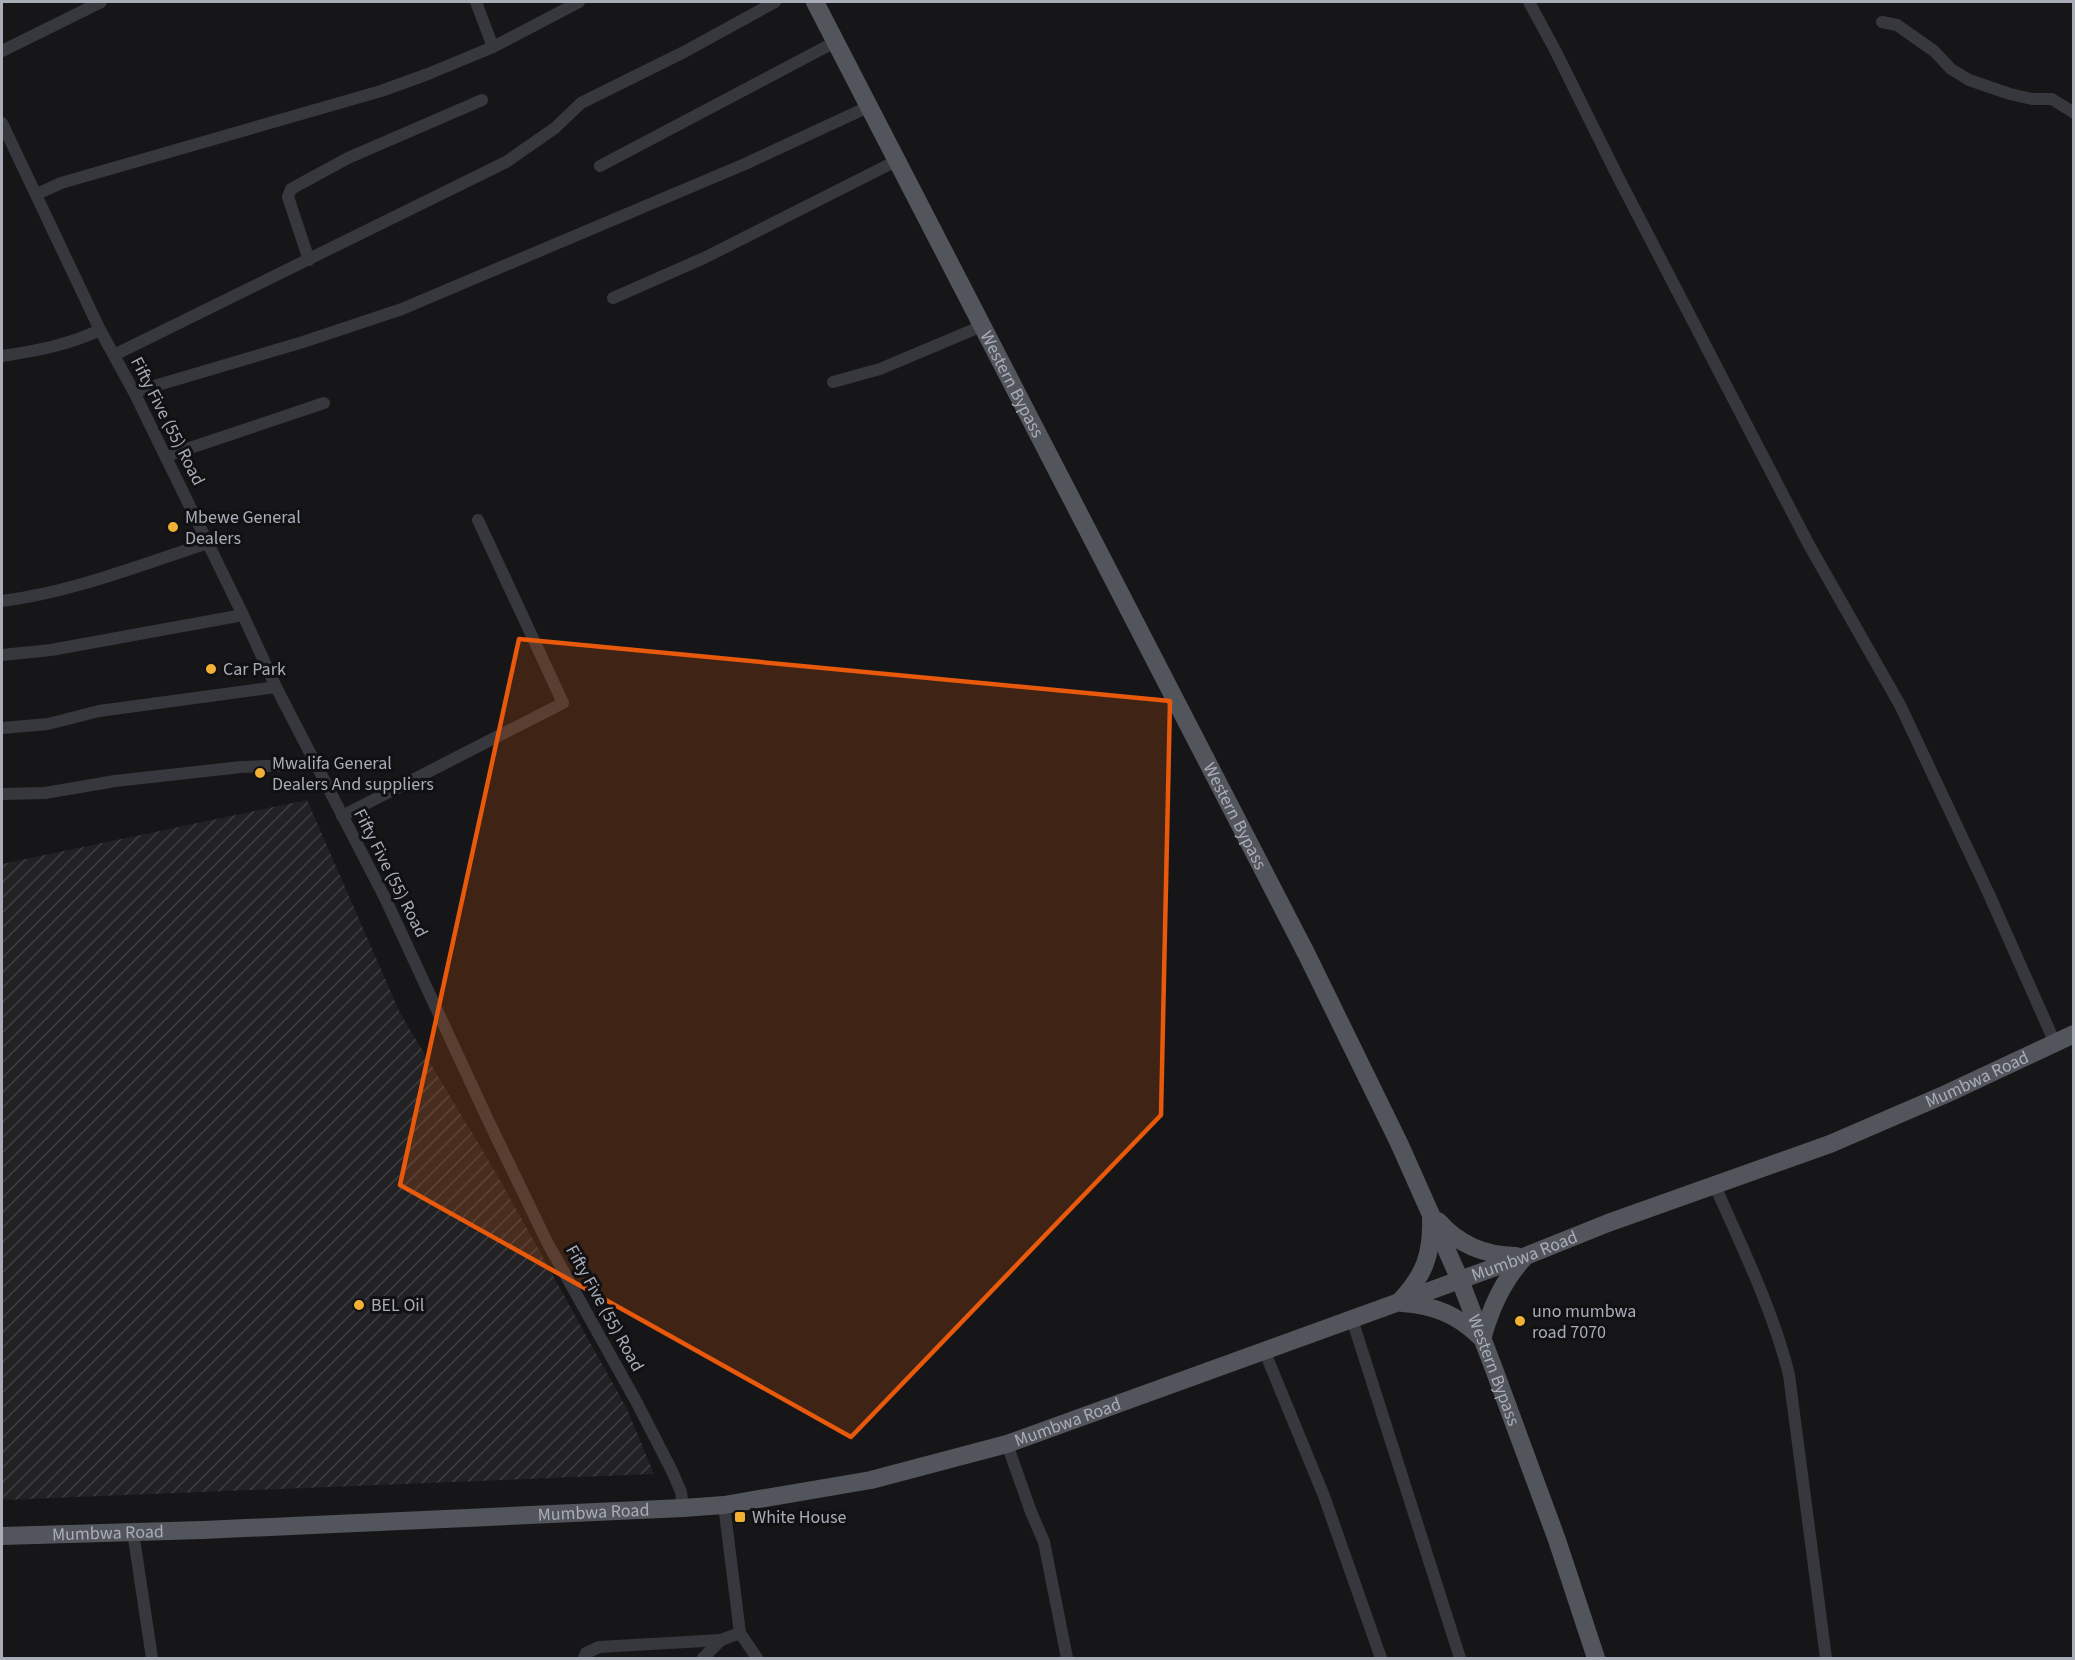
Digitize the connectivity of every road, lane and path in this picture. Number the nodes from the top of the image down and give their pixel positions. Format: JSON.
{"nodes":[{"id":1,"x":101,"y":2,"type":"edge"},
{"id":2,"x":476,"y":2,"type":"edge"},
{"id":3,"x":579,"y":2,"type":"edge"},
{"id":4,"x":775,"y":2,"type":"edge"},
{"id":5,"x":815,"y":2,"type":"edge"},
{"id":6,"x":1529,"y":2,"type":"edge"},
{"id":7,"x":1882,"y":22,"type":"dead end"},
{"id":8,"x":836,"y":42,"type":"junction"},
{"id":9,"x":493,"y":47,"type":"junction"},
{"id":10,"x":2,"y":51,"type":"edge"},
{"id":11,"x":482,"y":100,"type":"dead end"},
{"id":12,"x":868,"y":107,"type":"junction"},
{"id":13,"x":2073,"y":113,"type":"edge"},
{"id":14,"x":2,"y":123,"type":"edge"},
{"id":15,"x":896,"y":161,"type":"junction"},
{"id":16,"x":600,"y":165,"type":"dead end"},
{"id":17,"x":37,"y":194,"type":"junction"},
{"id":18,"x":309,"y":260,"type":"junction"},
{"id":19,"x":613,"y":298,"type":"dead end"},
{"id":20,"x":982,"y":327,"type":"junction"},
{"id":21,"x":100,"y":330,"type":"junction"},
{"id":22,"x":114,"y":355,"type":"junction"},
{"id":23,"x":2,"y":356,"type":"edge"},
{"id":24,"x":832,"y":382,"type":"dead end"},
{"id":25,"x":135,"y":392,"type":"junction"},
{"id":26,"x":324,"y":403,"type":"dead end"},
{"id":27,"x":166,"y":456,"type":"junction"},
{"id":28,"x":478,"y":520,"type":"dead end"},
{"id":29,"x":208,"y":543,"type":"junction"},
{"id":30,"x":2,"y":601,"type":"edge"},
{"id":31,"x":243,"y":615,"type":"junction"},
{"id":32,"x":2,"y":655,"type":"edge"},
{"id":33,"x":276,"y":687,"type":"junction"},
{"id":34,"x":2,"y":728,"type":"edge"},
{"id":35,"x":314,"y":764,"type":"junction"},
{"id":36,"x":2,"y":794,"type":"edge"},
{"id":37,"x":342,"y":816,"type":"junction"},
{"id":38,"x":2073,"y":1034,"type":"edge"},
{"id":39,"x":2055,"y":1043,"type":"junction"},
{"id":40,"x":1715,"y":1186,"type":"junction"},
{"id":41,"x":1431,"y":1212,"type":"junction"},
{"id":42,"x":1526,"y":1256,"type":"junction"},
{"id":43,"x":1460,"y":1280,"type":"junction"},
{"id":44,"x":1399,"y":1302,"type":"junction"},
{"id":45,"x":1352,"y":1319,"type":"junction"},
{"id":46,"x":1482,"y":1339,"type":"junction"},
{"id":47,"x":1264,"y":1350,"type":"junction"},
{"id":48,"x":1007,"y":1444,"type":"junction"},
{"id":49,"x":724,"y":1505,"type":"junction"},
{"id":50,"x":683,"y":1508,"type":"junction"},
{"id":51,"x":133,"y":1532,"type":"junction"},
{"id":52,"x":2,"y":1536,"type":"edge"},
{"id":53,"x":740,"y":1633,"type":"junction"},
{"id":54,"x":721,"y":1640,"type":"junction"},
{"id":55,"x":152,"y":1659,"type":"edge"},
{"id":56,"x":584,"y":1659,"type":"edge"},
{"id":57,"x":703,"y":1659,"type":"edge"},
{"id":58,"x":757,"y":1659,"type":"edge"},
{"id":59,"x":1067,"y":1659,"type":"edge"},
{"id":60,"x":1381,"y":1659,"type":"edge"},
{"id":61,"x":1460,"y":1659,"type":"edge"},
{"id":62,"x":1596,"y":1659,"type":"edge"},
{"id":63,"x":1826,"y":1659,"type":"edge"}],
"edges":[{"from":1,"to":10,"type":"street"},
{"from":2,"to":9,"type":"street"},
{"from":3,"to":9,"type":"street"},
{"from":4,"to":18,"type":"street"},
{"from":5,"to":8,"type":"main road","name":"Western Bypass"},
{"from":6,"to":39,"type":"street"},
{"from":7,"to":13,"type":"street"},
{"from":8,"to":12,"type":"main road","name":"Western Bypass"},
{"from":8,"to":16,"type":"street"},
{"from":9,"to":17,"type":"street"},
{"from":11,"to":18,"type":"street"},
{"from":12,"to":15,"type":"main road","name":"Western Bypass"},
{"from":12,"to":25,"type":"street"},
{"from":14,"to":17,"type":"street","name":"Fifty Five (55) Road"},
{"from":15,"to":19,"type":"street"},
{"from":15,"to":20,"type":"main road","name":"Western Bypass"},
{"from":17,"to":21,"type":"street","name":"Fifty Five (55) Road"},
{"from":18,"to":22,"type":"street"},
{"from":20,"to":24,"type":"street"},
{"from":20,"to":41,"type":"main road","name":"Western Bypass"},
{"from":21,"to":22,"type":"street","name":"Fifty Five (55) Road"},
{"from":21,"to":23,"type":"street"},
{"from":22,"to":25,"type":"street","name":"Fifty Five (55) Road"},
{"from":25,"to":27,"type":"street","name":"Fifty Five (55) Road"},
{"from":26,"to":27,"type":"street"},
{"from":27,"to":29,"type":"street","name":"Fifty Five (55) Road"},
{"from":28,"to":37,"type":"street"},
{"from":29,"to":30,"type":"street"},
{"from":29,"to":31,"type":"street","name":"Fifty Five (55) Road"},
{"from":31,"to":32,"type":"street"},
{"from":31,"to":33,"type":"street","name":"Fifty Five (55) Road"},
{"from":33,"to":34,"type":"street"},
{"from":33,"to":35,"type":"street","name":"Fifty Five (55) Road"},
{"from":35,"to":36,"type":"street"},
{"from":35,"to":37,"type":"street","name":"Fifty Five (55) Road"},
{"from":37,"to":50,"type":"street","name":"Fifty Five (55) Road"},
{"from":38,"to":39,"type":"main road","name":"Mumbwa Road"},
{"from":39,"to":40,"type":"main road","name":"Mumbwa Road"},
{"from":40,"to":42,"type":"main road","name":"Mumbwa Road"},
{"from":40,"to":63,"type":"street"},
{"from":41,"to":42,"type":"main road"},
{"from":41,"to":43,"type":"main road","name":"Western Bypass"},
{"from":41,"to":44,"type":"main road"},
{"from":42,"to":43,"type":"main road","name":"Mumbwa Road"},
{"from":42,"to":46,"type":"main road"},
{"from":43,"to":44,"type":"main road","name":"Mumbwa Road"},
{"from":43,"to":46,"type":"main road","name":"Western Bypass"},
{"from":44,"to":45,"type":"main road","name":"Mumbwa Road"},
{"from":44,"to":46,"type":"main road"},
{"from":45,"to":47,"type":"main road","name":"Mumbwa Road"},
{"from":45,"to":61,"type":"street"},
{"from":46,"to":62,"type":"main road","name":"Western Bypass"},
{"from":47,"to":48,"type":"main road","name":"Mumbwa Road"},
{"from":47,"to":60,"type":"street"},
{"from":48,"to":49,"type":"main road","name":"Mumbwa Road"},
{"from":48,"to":59,"type":"street"},
{"from":49,"to":50,"type":"main road","name":"Mumbwa Road"},
{"from":49,"to":53,"type":"street"},
{"from":50,"to":51,"type":"main road","name":"Mumbwa Road"},
{"from":51,"to":52,"type":"main road","name":"Mumbwa Road"},
{"from":51,"to":55,"type":"street"},
{"from":53,"to":54,"type":"street"},
{"from":53,"to":58,"type":"street"},
{"from":54,"to":56,"type":"street"},
{"from":54,"to":57,"type":"street"}]}
